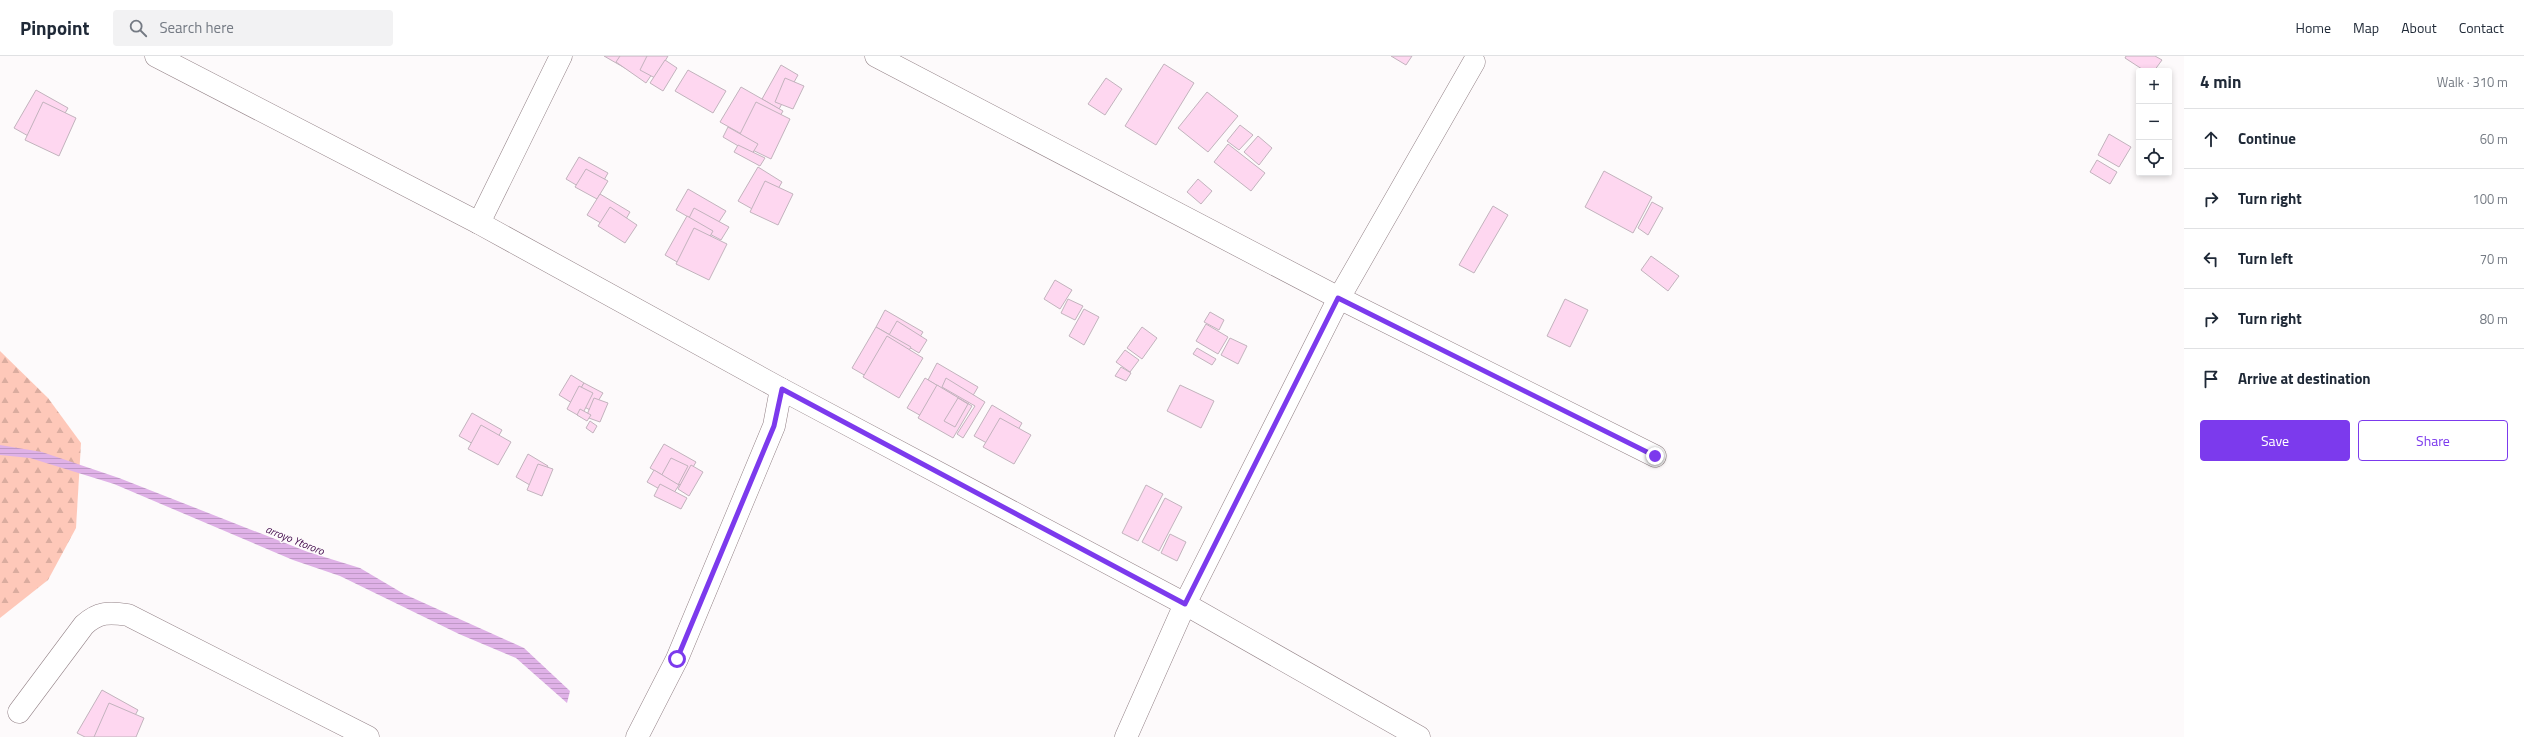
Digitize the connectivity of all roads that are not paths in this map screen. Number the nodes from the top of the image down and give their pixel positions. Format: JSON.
{"nodes":[{"id":1,"x":156,"y":56,"type":"edge"},
{"id":2,"x":561,"y":56,"type":"edge"},
{"id":3,"x":876,"y":56,"type":"edge"},
{"id":4,"x":1474,"y":62,"type":"dead end"},
{"id":5,"x":479,"y":223,"type":"junction"},
{"id":6,"x":1338,"y":298,"type":"junction"},
{"id":7,"x":782,"y":389,"type":"junction"},
{"id":8,"x":1655,"y":456,"type":"dead end"},
{"id":9,"x":1185,"y":604,"type":"junction"},
{"id":10,"x":19,"y":712,"type":"dead end"},
{"id":11,"x":368,"y":737,"type":"edge"},
{"id":12,"x":637,"y":737,"type":"edge"},
{"id":13,"x":1126,"y":737,"type":"edge"},
{"id":14,"x":1419,"y":737,"type":"edge"}],
"edges":[{"from":1,"to":5,"type":"street"},
{"from":2,"to":5,"type":"street"},
{"from":3,"to":6,"type":"street"},
{"from":4,"to":6,"type":"street"},
{"from":5,"to":7,"type":"street"},
{"from":6,"to":8,"type":"street"},
{"from":6,"to":9,"type":"street"},
{"from":7,"to":9,"type":"street"},
{"from":7,"to":12,"type":"street"},
{"from":9,"to":13,"type":"street"},
{"from":9,"to":14,"type":"street"},
{"from":10,"to":11,"type":"street"}]}
